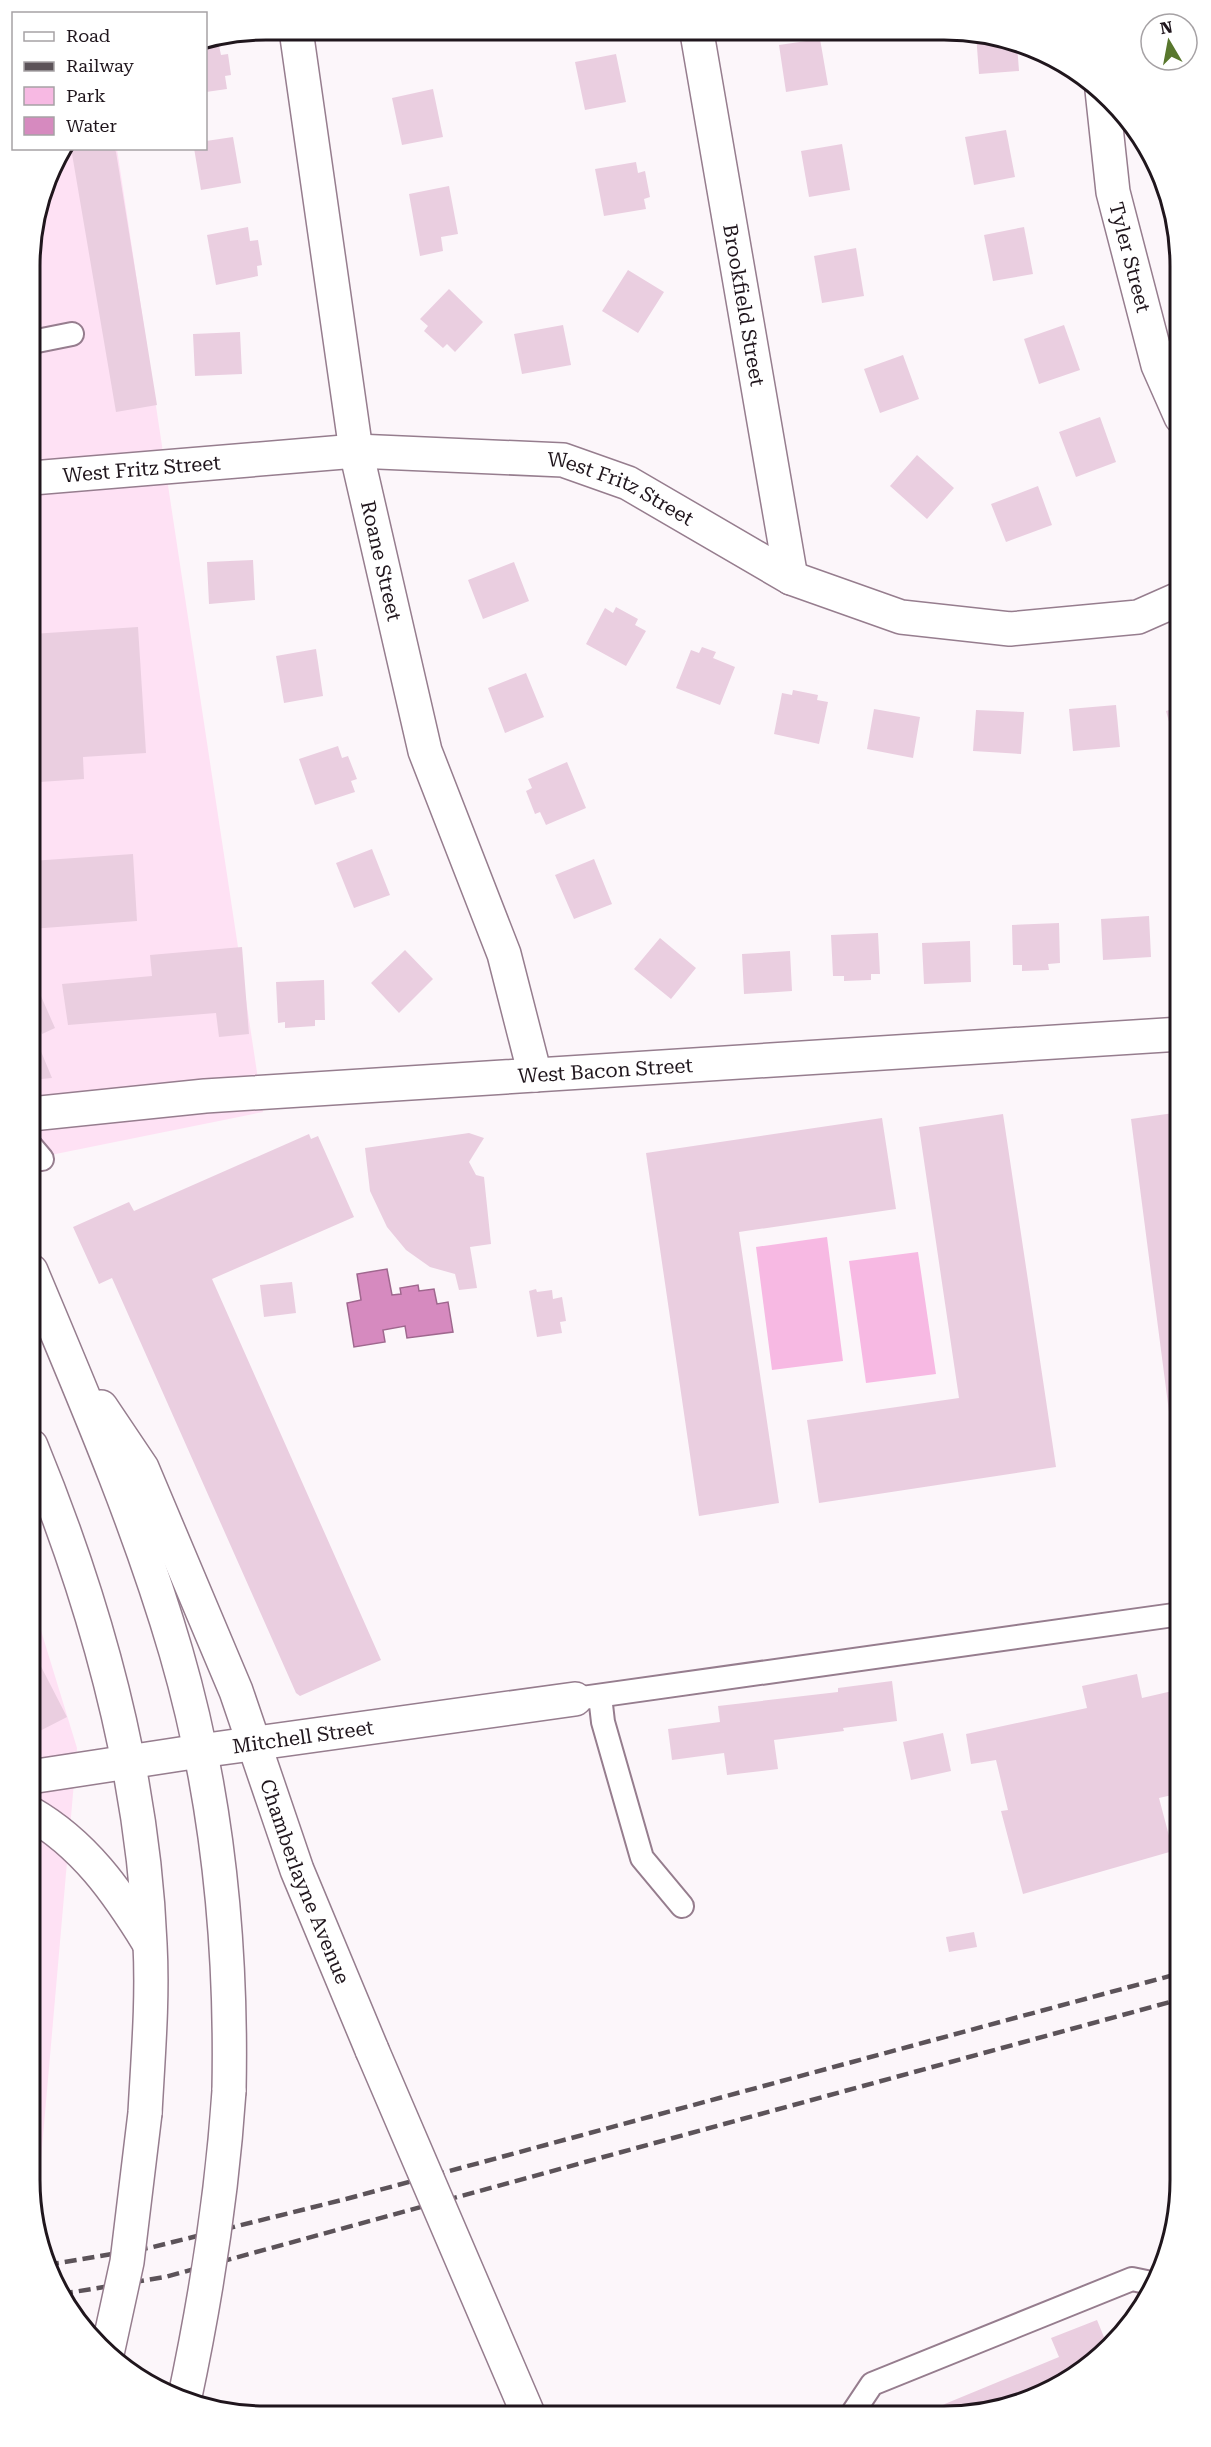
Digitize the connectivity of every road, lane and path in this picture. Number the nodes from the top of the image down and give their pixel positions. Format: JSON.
{"nodes":[{"id":1,"x":297,"y":40,"type":"edge"},
{"id":2,"x":698,"y":40,"type":"edge"},
{"id":3,"x":1104,"y":107,"type":"edge"},
{"id":4,"x":72,"y":334,"type":"dead end"},
{"id":5,"x":40,"y":340,"type":"edge"},
{"id":6,"x":1171,"y":394,"type":"edge"},
{"id":7,"x":356,"y":451,"type":"junction"},
{"id":8,"x":40,"y":477,"type":"edge"},
{"id":9,"x":790,"y":578,"type":"junction"},
{"id":10,"x":1171,"y":602,"type":"edge"},
{"id":11,"x":1171,"y":1035,"type":"edge"},
{"id":12,"x":535,"y":1075,"type":"junction"},
{"id":13,"x":40,"y":1113,"type":"edge"},
{"id":14,"x":40,"y":1293,"type":"edge"},
{"id":15,"x":66,"y":1355,"type":"junction"},
{"id":16,"x":40,"y":1489,"type":"edge"},
{"id":17,"x":1171,"y":1615,"type":"edge"},
{"id":18,"x":587,"y":1697,"type":"junction"},
{"id":19,"x":254,"y":1743,"type":"junction"},
{"id":20,"x":200,"y":1750,"type":"junction"},
{"id":21,"x":129,"y":1762,"type":"junction"},
{"id":22,"x":40,"y":1775,"type":"edge"},
{"id":23,"x":40,"y":1819,"type":"edge"},
{"id":24,"x":682,"y":1905,"type":"dead end"},
{"id":25,"x":150,"y":1946,"type":"junction"},
{"id":26,"x":1146,"y":2282,"type":"edge"},
{"id":27,"x":110,"y":2342,"type":"edge"},
{"id":28,"x":186,"y":2392,"type":"edge"},
{"id":29,"x":525,"y":2406,"type":"edge"},
{"id":30,"x":857,"y":2406,"type":"edge"}],
"edges":[{"from":1,"to":7,"type":"street","name":"Roane Street"},
{"from":2,"to":9,"type":"street","name":"Brookfield Street"},
{"from":3,"to":6,"type":"street","name":"Tyler Street"},
{"from":4,"to":5,"type":"lane"},
{"from":7,"to":8,"type":"street","name":"West Fritz Street"},
{"from":7,"to":9,"type":"street","name":"West Fritz Street"},
{"from":7,"to":12,"type":"street","name":"Roane Street"},
{"from":9,"to":10,"type":"street","name":"West Fritz Street"},
{"from":11,"to":12,"type":"street","name":"West Bacon Street"},
{"from":12,"to":13,"type":"street","name":"West Bacon Street"},
{"from":14,"to":15,"type":"street","name":"Chamberlayne Avenue"},
{"from":15,"to":19,"type":"street","name":"Chamberlayne Avenue"},
{"from":15,"to":20,"type":"street","name":"Chamberlayne Avenue"},
{"from":16,"to":21,"type":"street"},
{"from":17,"to":18,"type":"lane"},
{"from":18,"to":19,"type":"street","name":"Mitchell Street"},
{"from":18,"to":24,"type":"lane"},
{"from":19,"to":20,"type":"street","name":"Mitchell Street"},
{"from":19,"to":29,"type":"street","name":"Chamberlayne Avenue","bridge":true},
{"from":20,"to":21,"type":"street","name":"Mitchell Street"},
{"from":20,"to":28,"type":"street","name":"Chamberlayne Avenue","bridge":true},
{"from":21,"to":22,"type":"street","name":"Mitchell Street"},
{"from":21,"to":25,"type":"street"},
{"from":23,"to":25,"type":"street"},
{"from":25,"to":27,"type":"street","bridge":true},
{"from":26,"to":30,"type":"lane"}]}
